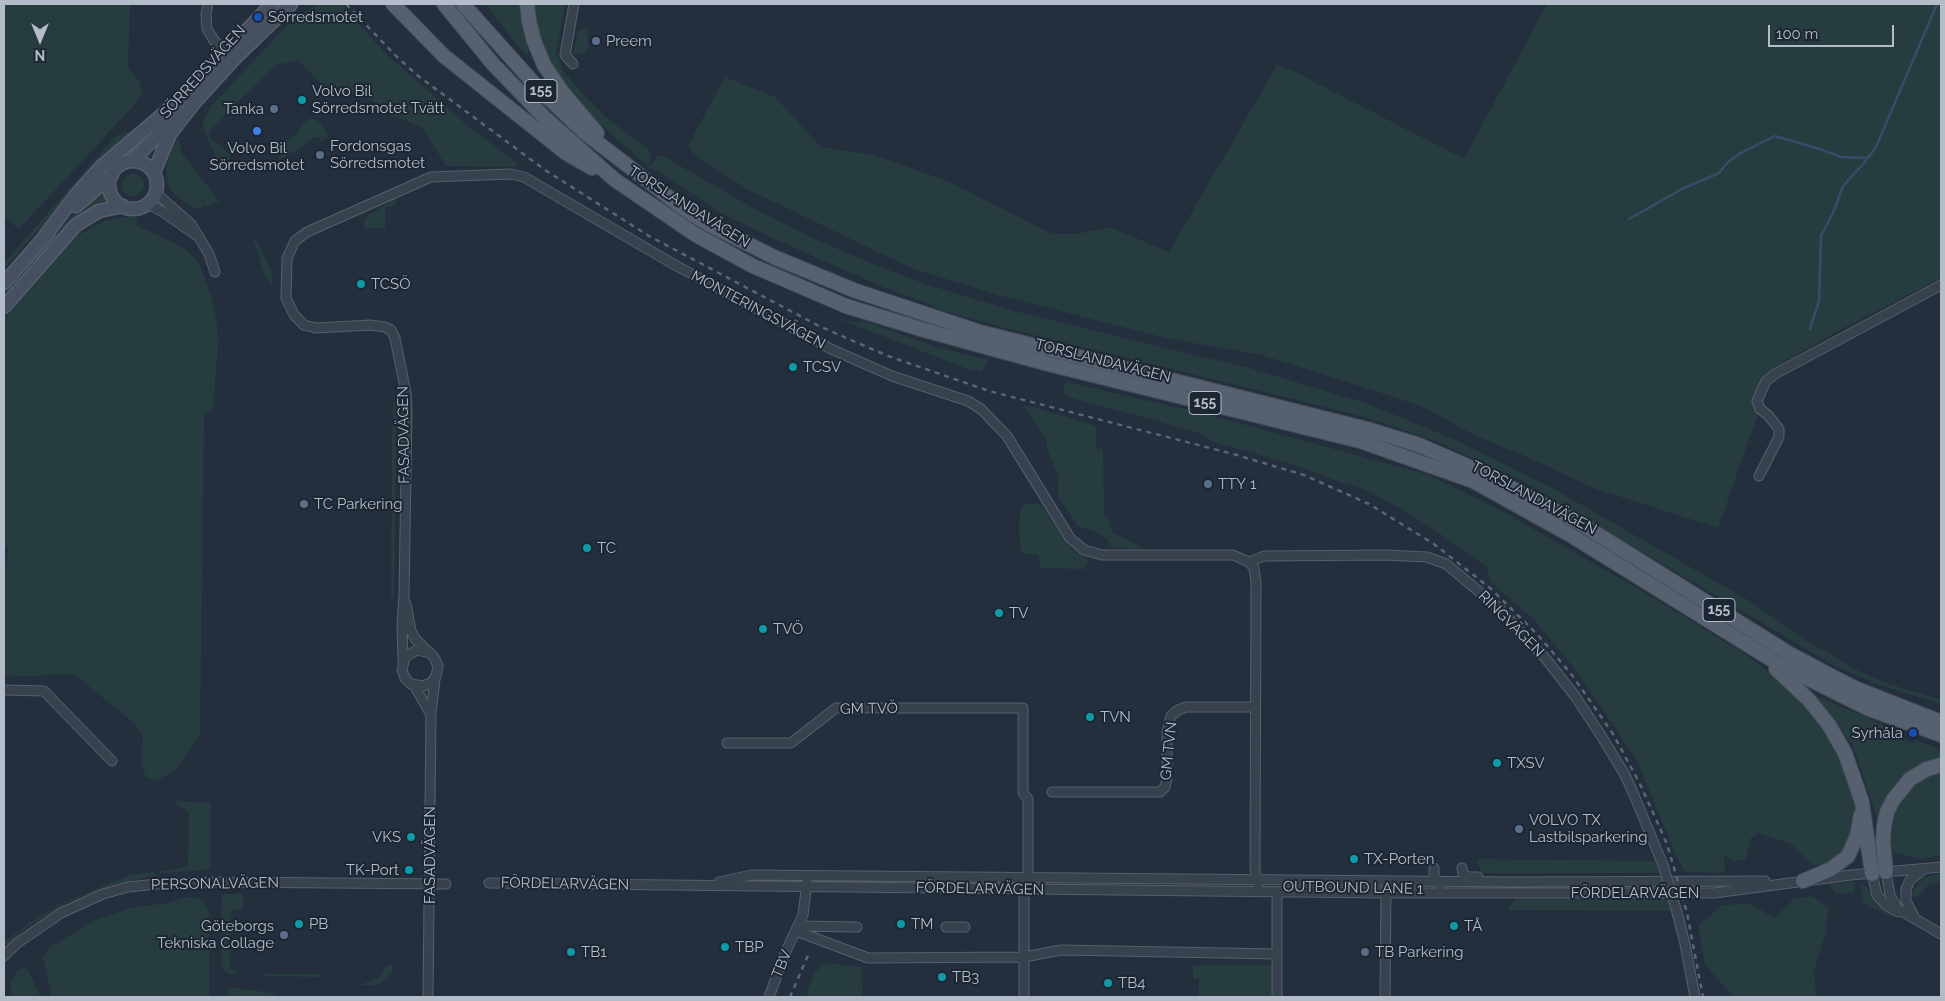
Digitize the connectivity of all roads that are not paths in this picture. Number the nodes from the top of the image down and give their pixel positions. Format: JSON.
{"nodes":[{"id":1,"x":208,"y":4,"type":"edge"},
{"id":2,"x":272,"y":4,"type":"edge"},
{"id":3,"x":291,"y":4,"type":"edge"},
{"id":4,"x":394,"y":4,"type":"edge"},
{"id":5,"x":444,"y":4,"type":"edge"},
{"id":6,"x":463,"y":4,"type":"edge"},
{"id":7,"x":527,"y":4,"type":"edge"},
{"id":8,"x":574,"y":4,"type":"edge"},
{"id":9,"x":226,"y":50,"type":"junction"},
{"id":10,"x":573,"y":64,"type":"dead end"},
{"id":11,"x":179,"y":101,"type":"junction"},
{"id":12,"x":132,"y":161,"type":"junction"},
{"id":13,"x":624,"y":164,"type":"junction"},
{"id":14,"x":154,"y":172,"type":"junction"},
{"id":15,"x":112,"y":175,"type":"junction"},
{"id":16,"x":615,"y":180,"type":"junction"},
{"id":17,"x":156,"y":193,"type":"junction"},
{"id":18,"x":148,"y":204,"type":"junction"},
{"id":19,"x":122,"y":206,"type":"junction"},
{"id":20,"x":196,"y":235,"type":"junction"},
{"id":21,"x":44,"y":237,"type":"junction"},
{"id":22,"x":215,"y":272,"type":"dead end"},
{"id":23,"x":4,"y":283,"type":"edge"},
{"id":24,"x":1941,"y":285,"type":"edge"},
{"id":25,"x":4,"y":307,"type":"edge"},
{"id":26,"x":308,"y":326,"type":"joint"},
{"id":27,"x":1758,"y":476,"type":"dead end"},
{"id":28,"x":1249,"y":562,"type":"junction"},
{"id":29,"x":404,"y":596,"type":"junction"},
{"id":30,"x":1733,"y":636,"type":"junction"},
{"id":31,"x":430,"y":653,"type":"junction"},
{"id":32,"x":1790,"y":654,"type":"junction"},
{"id":33,"x":403,"y":662,"type":"junction"},
{"id":34,"x":435,"y":679,"type":"junction"},
{"id":35,"x":414,"y":685,"type":"junction"},
{"id":36,"x":4,"y":690,"type":"edge"},
{"id":37,"x":1255,"y":707,"type":"junction"},
{"id":38,"x":430,"y":713,"type":"junction"},
{"id":39,"x":1941,"y":714,"type":"edge"},
{"id":40,"x":1941,"y":722,"type":"edge"},
{"id":41,"x":1941,"y":735,"type":"edge"},
{"id":42,"x":728,"y":744,"type":"dead end"},
{"id":43,"x":112,"y":761,"type":"dead end"},
{"id":44,"x":1941,"y":765,"type":"edge"},
{"id":45,"x":1052,"y":792,"type":"dead end"},
{"id":46,"x":1862,"y":802,"type":"junction"},
{"id":47,"x":1941,"y":867,"type":"edge"},
{"id":48,"x":1462,"y":868,"type":"dead end"},
{"id":49,"x":1924,"y":869,"type":"junction"},
{"id":50,"x":1879,"y":873,"type":"junction"},
{"id":51,"x":807,"y":877,"type":"junction"},
{"id":52,"x":1028,"y":878,"type":"junction"},
{"id":53,"x":1418,"y":880,"type":"junction"},
{"id":54,"x":1803,"y":881,"type":"junction"},
{"id":55,"x":1438,"y":882,"type":"junction"},
{"id":56,"x":1497,"y":882,"type":"junction"},
{"id":57,"x":489,"y":883,"type":"dead end"},
{"id":58,"x":1256,"y":883,"type":"junction"},
{"id":59,"x":430,"y":884,"type":"junction"},
{"id":60,"x":446,"y":884,"type":"dead end"},
{"id":61,"x":1386,"y":885,"type":"junction"},
{"id":62,"x":702,"y":886,"type":"junction"},
{"id":63,"x":808,"y":887,"type":"junction"},
{"id":64,"x":1024,"y":889,"type":"junction"},
{"id":65,"x":1449,"y":890,"type":"junction"},
{"id":66,"x":1277,"y":892,"type":"junction"},
{"id":67,"x":1466,"y":893,"type":"junction"},
{"id":68,"x":1912,"y":917,"type":"junction"},
{"id":69,"x":857,"y":927,"type":"dead end"},
{"id":70,"x":946,"y":927,"type":"dead end"},
{"id":71,"x":964,"y":927,"type":"dead end"},
{"id":72,"x":797,"y":928,"type":"junction"},
{"id":73,"x":1941,"y":934,"type":"edge"},
{"id":74,"x":1277,"y":954,"type":"junction"},
{"id":75,"x":4,"y":956,"type":"edge"},
{"id":76,"x":1024,"y":957,"type":"junction"},
{"id":77,"x":428,"y":997,"type":"edge"},
{"id":78,"x":769,"y":997,"type":"edge"},
{"id":79,"x":1024,"y":997,"type":"edge"},
{"id":80,"x":1277,"y":997,"type":"edge"},
{"id":81,"x":1385,"y":997,"type":"edge"},
{"id":82,"x":1695,"y":997,"type":"edge"}],
"edges":[{"from":1,"to":9,"type":"street"},
{"from":2,"to":9,"type":"street","name":"SÖRREDSVÄGEN"},
{"from":3,"to":14,"type":"street","name":"SÖRREDSVÄGEN"},
{"from":4,"to":16,"type":"main road"},
{"from":5,"to":16,"type":"main road","name":"TORSLANDAVÄGEN","number":"155"},
{"from":6,"to":13,"type":"main road","name":"TORSLANDAVÄGEN","number":"155"},
{"from":7,"to":13,"type":"main road"},
{"from":8,"to":10,"type":"street"},
{"from":9,"to":11,"type":"street","name":"SÖRREDSVÄGEN"},
{"from":11,"to":12,"type":"street","name":"SÖRREDSVÄGEN"},
{"from":11,"to":21,"type":"street","name":"SÖRREDSVÄGEN"},
{"from":12,"to":14,"type":"street"},
{"from":12,"to":15,"type":"street","name":"SÖRREDSVÄGEN"},
{"from":13,"to":32,"type":"main road","name":"TORSLANDAVÄGEN","number":"155"},
{"from":14,"to":17,"type":"street","name":"SÖRREDSVÄGEN"},
{"from":15,"to":19,"type":"street"},
{"from":15,"to":21,"type":"street","name":"SÖRREDSVÄGEN"},
{"from":16,"to":30,"type":"main road","name":"TORSLANDAVÄGEN","number":"155"},
{"from":17,"to":18,"type":"street"},
{"from":17,"to":20,"type":"street"},
{"from":18,"to":19,"type":"street"},
{"from":18,"to":20,"type":"street"},
{"from":19,"to":25,"type":"street"},
{"from":20,"to":22,"type":"street"},
{"from":21,"to":23,"type":"street","name":"SÖRREDSVÄGEN"},
{"from":24,"to":27,"type":"street"},
{"from":26,"to":28,"type":"street","name":"MONTERINGSVÄGEN"},
{"from":26,"to":29,"type":"street","name":"FASADVÄGEN"},
{"from":28,"to":37,"type":"street"},
{"from":28,"to":82,"type":"street","name":"RINGVÄGEN","bridge":true},
{"from":29,"to":31,"type":"street","name":"FASADVÄGEN"},
{"from":29,"to":33,"type":"street","name":"FASADVÄGEN"},
{"from":30,"to":41,"type":"main road","name":"TORSLANDAVÄGEN","number":"155"},
{"from":30,"to":46,"type":"main road"},
{"from":31,"to":33,"type":"street"},
{"from":31,"to":34,"type":"street","name":"FASADVÄGEN"},
{"from":32,"to":39,"type":"main road"},
{"from":32,"to":40,"type":"main road","name":"TORSLANDAVÄGEN","number":"155"},
{"from":33,"to":35,"type":"street","name":"FASADVÄGEN"},
{"from":34,"to":35,"type":"street"},
{"from":34,"to":38,"type":"street","name":"FASADVÄGEN"},
{"from":35,"to":38,"type":"street","name":"FASADVÄGEN"},
{"from":36,"to":43,"type":"street"},
{"from":37,"to":45,"type":"street","name":"GM TVN"},
{"from":37,"to":58,"type":"street"},
{"from":38,"to":59,"type":"street","name":"FASADVÄGEN"},
{"from":42,"to":52,"type":"street","name":"GM TVÖ"},
{"from":44,"to":50,"type":"main road"},
{"from":46,"to":50,"type":"main road"},
{"from":46,"to":54,"type":"main road"},
{"from":47,"to":49,"type":"street","name":"FÖRDELARVÄGEN"},
{"from":48,"to":56,"type":"street","name":"FÖRDELARVÄGEN"},
{"from":49,"to":50,"type":"street","name":"FÖRDELARVÄGEN"},
{"from":49,"to":68,"type":"street"},
{"from":50,"to":54,"type":"street","name":"FÖRDELARVÄGEN"},
{"from":50,"to":68,"type":"street"},
{"from":50,"to":68,"type":"street"},
{"from":51,"to":52,"type":"street","name":"FÖRDELARVÄGEN"},
{"from":51,"to":62,"type":"street","name":"FÖRDELARVÄGEN"},
{"from":51,"to":63,"type":"street","name":"TBV"},
{"from":52,"to":58,"type":"street","name":"FÖRDELARVÄGEN"},
{"from":52,"to":64,"type":"street"},
{"from":53,"to":55,"type":"street","name":"FÖRDELARVÄGEN"},
{"from":53,"to":55,"type":"street"},
{"from":53,"to":61,"type":"street"},
{"from":53,"to":61,"type":"street"},
{"from":54,"to":56,"type":"street","name":"FÖRDELARVÄGEN"},
{"from":54,"to":67,"type":"street","name":"FÖRDELARVÄGEN"},
{"from":55,"to":56,"type":"street","name":"FÖRDELARVÄGEN"},
{"from":55,"to":65,"type":"street","name":"FÖRDELARVÄGEN"},
{"from":57,"to":62,"type":"street","name":"FÖRDELARVÄGEN"},
{"from":58,"to":61,"type":"street"},
{"from":58,"to":64,"type":"street","name":"FÖRDELARVÄGEN"},
{"from":58,"to":66,"type":"street"},
{"from":59,"to":60,"type":"street","name":"PERSONALVÄGEN"},
{"from":59,"to":75,"type":"street","name":"PERSONALVÄGEN"},
{"from":59,"to":77,"type":"street","name":"FASADVÄGEN"},
{"from":61,"to":65,"type":"street","name":"OUTBOUND LANE 1"},
{"from":61,"to":66,"type":"street"},
{"from":61,"to":67,"type":"street","name":"FÖRDELARVÄGEN"},
{"from":61,"to":81,"type":"street"},
{"from":62,"to":63,"type":"street","name":"FÖRDELARVÄGEN"},
{"from":63,"to":64,"type":"street","name":"FÖRDELARVÄGEN"},
{"from":63,"to":72,"type":"street","name":"TBV"},
{"from":64,"to":76,"type":"street"},
{"from":65,"to":67,"type":"street","name":"FÖRDELARVÄGEN"},
{"from":66,"to":74,"type":"street"},
{"from":68,"to":73,"type":"street"},
{"from":69,"to":72,"type":"street"},
{"from":70,"to":71,"type":"street"},
{"from":72,"to":76,"type":"street"},
{"from":72,"to":78,"type":"street","name":"TBV"},
{"from":74,"to":76,"type":"street"},
{"from":74,"to":80,"type":"street"},
{"from":76,"to":79,"type":"street"}]}
